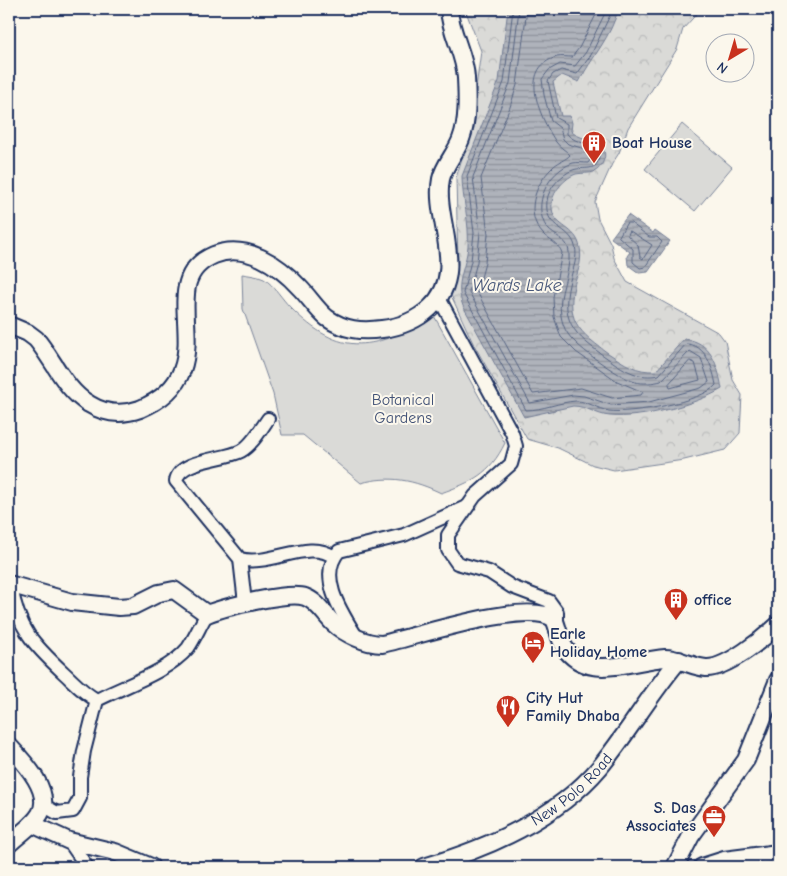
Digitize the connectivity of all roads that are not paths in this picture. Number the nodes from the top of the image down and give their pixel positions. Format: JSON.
{"nodes":[{"id":1,"x":449,"y":9,"type":"edge"},
{"id":2,"x":439,"y":298,"type":"junction"},
{"id":3,"x":9,"y":325,"type":"edge"},
{"id":4,"x":268,"y":419,"type":"dead end"},
{"id":5,"x":466,"y":507,"type":"junction"},
{"id":6,"x":334,"y":557,"type":"junction"},
{"id":7,"x":240,"y":559,"type":"junction"},
{"id":8,"x":10,"y":585,"type":"edge"},
{"id":9,"x":244,"y":602,"type":"junction"},
{"id":10,"x":207,"y":614,"type":"junction"},
{"id":11,"x":557,"y":625,"type":"junction"},
{"id":12,"x":778,"y":626,"type":"edge"},
{"id":13,"x":356,"y":636,"type":"junction"},
{"id":14,"x":679,"y":660,"type":"junction"},
{"id":15,"x":778,"y":680,"type":"edge"},
{"id":16,"x":97,"y":700,"type":"junction"},
{"id":17,"x":9,"y":746,"type":"edge"},
{"id":18,"x":43,"y":805,"type":"junction"},
{"id":19,"x":32,"y":824,"type":"junction"},
{"id":20,"x":69,"y":841,"type":"junction"},
{"id":21,"x":9,"y":844,"type":"edge"},
{"id":22,"x":778,"y":853,"type":"edge"},
{"id":23,"x":87,"y":867,"type":"edge"},
{"id":24,"x":151,"y":867,"type":"edge"},
{"id":25,"x":424,"y":867,"type":"edge"},
{"id":26,"x":675,"y":867,"type":"edge"},
{"id":27,"x":702,"y":867,"type":"edge"}],
"edges":[{"from":1,"to":2,"type":"street"},
{"from":2,"to":3,"type":"street"},
{"from":2,"to":5,"type":"street"},
{"from":4,"to":7,"type":"street"},
{"from":5,"to":6,"type":"street"},
{"from":5,"to":11,"type":"street"},
{"from":6,"to":7,"type":"street"},
{"from":6,"to":13,"type":"street"},
{"from":7,"to":9,"type":"street"},
{"from":8,"to":10,"type":"street"},
{"from":8,"to":16,"type":"street"},
{"from":9,"to":10,"type":"street"},
{"from":9,"to":13,"type":"street"},
{"from":10,"to":16,"type":"street"},
{"from":11,"to":13,"type":"street"},
{"from":11,"to":14,"type":"street"},
{"from":12,"to":14,"type":"street"},
{"from":14,"to":25,"type":"street","name":"New Polo Road"},
{"from":15,"to":26,"type":"street"},
{"from":16,"to":18,"type":"street"},
{"from":17,"to":18,"type":"street"},
{"from":18,"to":19,"type":"street"},
{"from":19,"to":20,"type":"street"},
{"from":19,"to":21,"type":"street"},
{"from":20,"to":23,"type":"street"},
{"from":20,"to":24,"type":"street"},
{"from":22,"to":27,"type":"street"}]}
